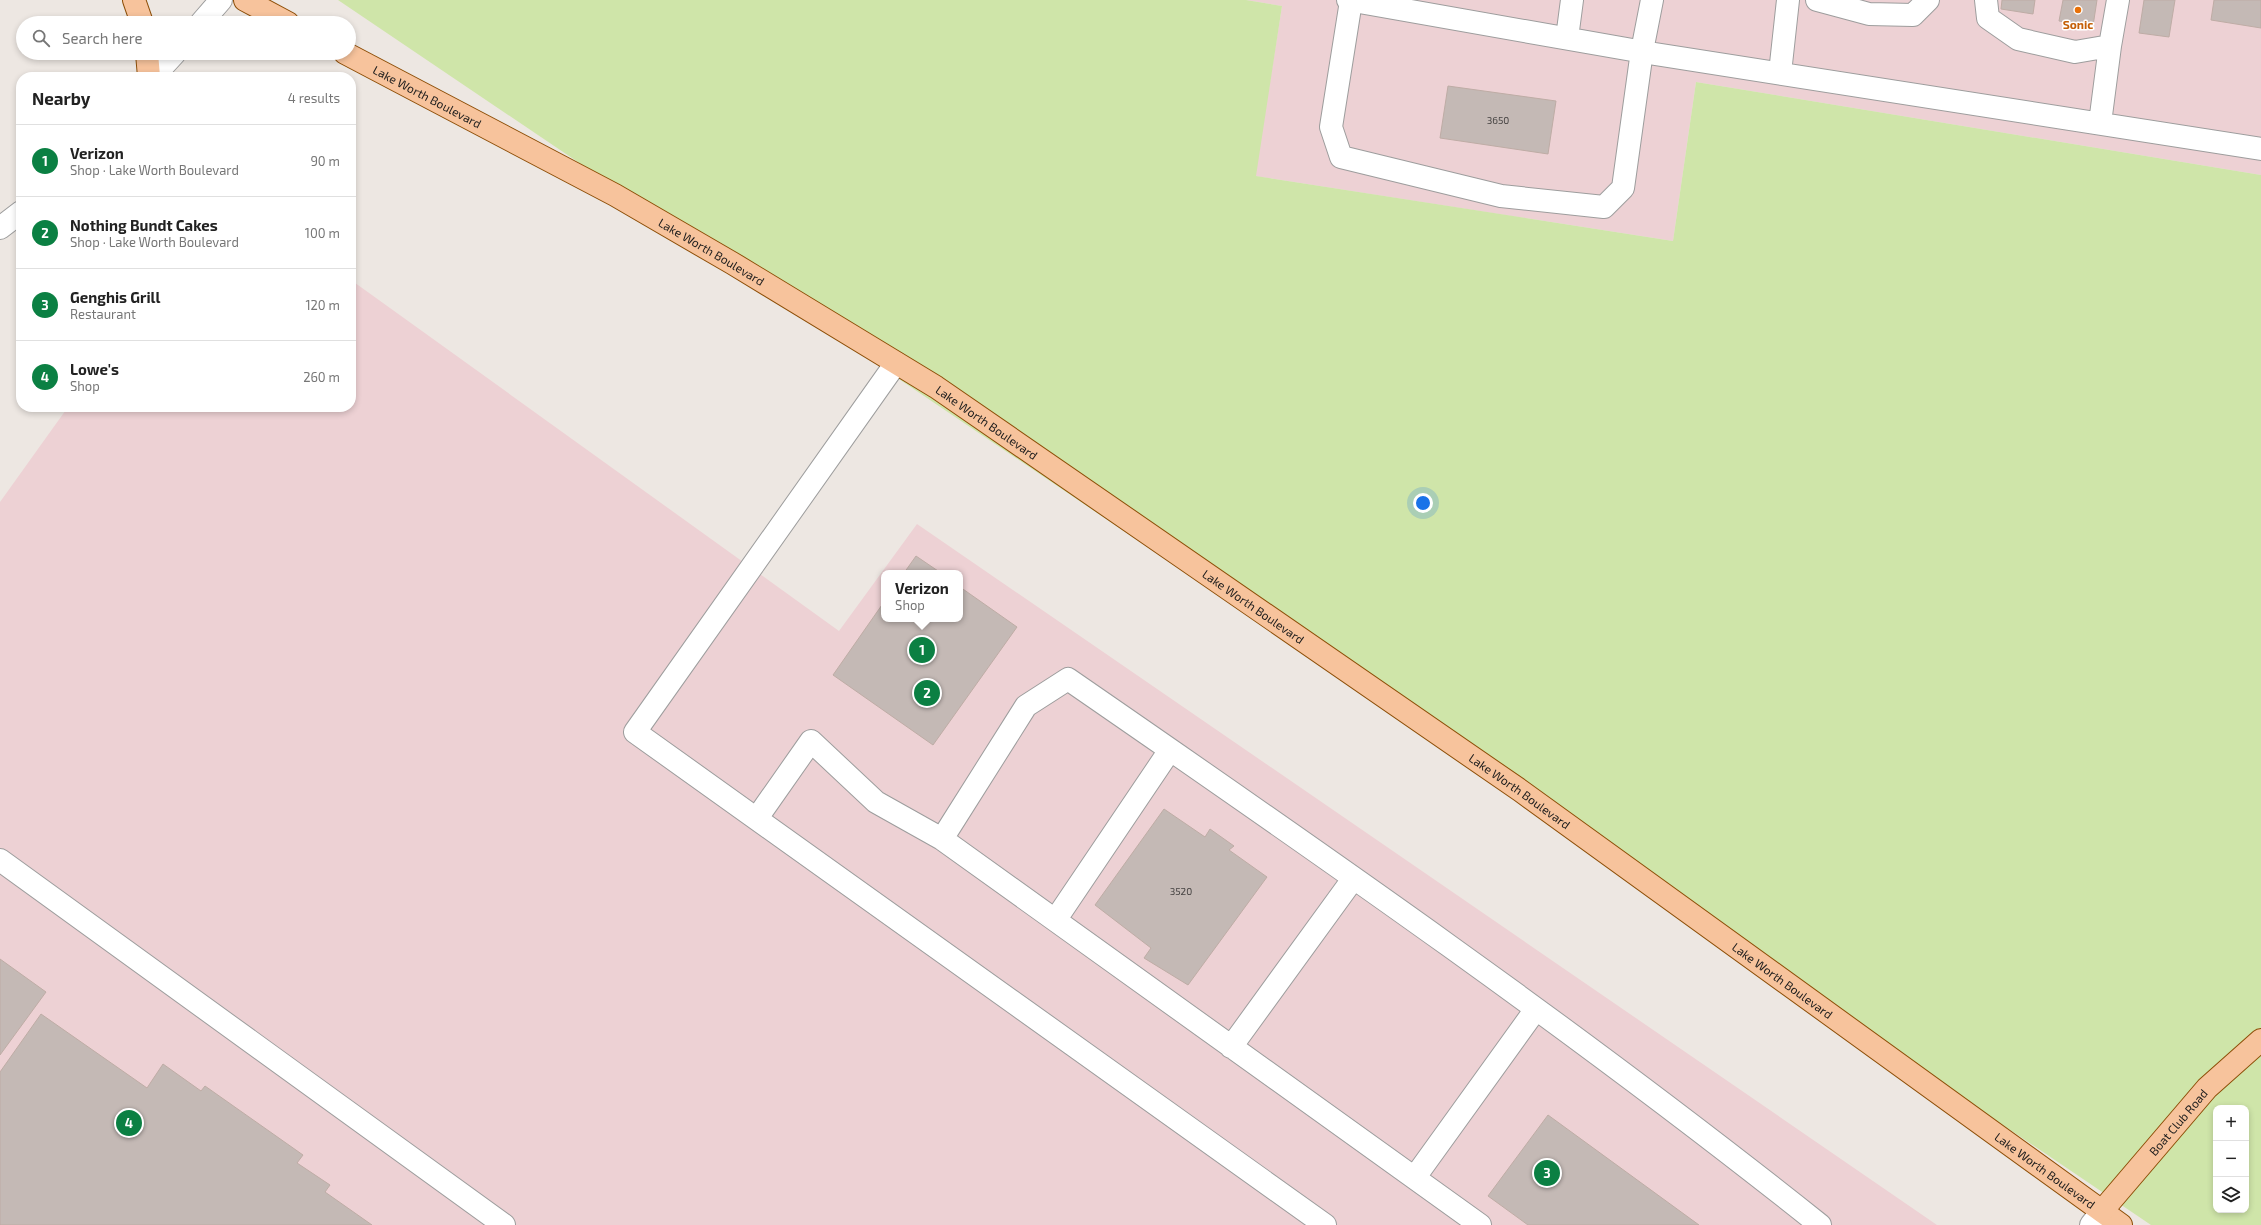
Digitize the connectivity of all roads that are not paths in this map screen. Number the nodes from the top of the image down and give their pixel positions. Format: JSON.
{"nodes":[{"id":1,"x":134,"y":0,"type":"edge"},
{"id":2,"x":221,"y":0,"type":"edge"},
{"id":3,"x":245,"y":0,"type":"edge"},
{"id":4,"x":1350,"y":0,"type":"edge"},
{"id":5,"x":1572,"y":0,"type":"edge"},
{"id":6,"x":1652,"y":0,"type":"edge"},
{"id":7,"x":1788,"y":0,"type":"edge"},
{"id":8,"x":1817,"y":0,"type":"edge"},
{"id":9,"x":1928,"y":0,"type":"edge"},
{"id":10,"x":1986,"y":0,"type":"edge"},
{"id":11,"x":2118,"y":0,"type":"edge"},
{"id":12,"x":140,"y":16,"type":"edge"},
{"id":13,"x":207,"y":16,"type":"edge"},
{"id":14,"x":275,"y":16,"type":"edge"},
{"id":15,"x":1567,"y":38,"type":"junction"},
{"id":16,"x":2110,"y":46,"type":"junction"},
{"id":17,"x":1642,"y":51,"type":"junction"},
{"id":18,"x":356,"y":59,"type":"edge"},
{"id":19,"x":148,"y":60,"type":"edge"},
{"id":20,"x":169,"y":60,"type":"edge"},
{"id":21,"x":149,"y":72,"type":"edge"},
{"id":22,"x":158,"y":72,"type":"edge"},
{"id":23,"x":1780,"y":73,"type":"junction"},
{"id":24,"x":2100,"y":123,"type":"junction"},
{"id":25,"x":2261,"y":148,"type":"edge"},
{"id":26,"x":16,"y":216,"type":"edge"},
{"id":27,"x":0,"y":228,"type":"edge"},
{"id":28,"x":896,"y":363,"type":"junction"},
{"id":29,"x":1170,"y":750,"type":"junction"},
{"id":30,"x":757,"y":818,"type":"junction"},
{"id":31,"x":942,"y":839,"type":"junction"},
{"id":32,"x":0,"y":860,"type":"edge"},
{"id":33,"x":1352,"y":879,"type":"junction"},
{"id":34,"x":1056,"y":919,"type":"junction"},
{"id":35,"x":1536,"y":1009,"type":"junction"},
{"id":36,"x":2261,"y":1040,"type":"edge"},
{"id":37,"x":1231,"y":1047,"type":"junction"},
{"id":38,"x":1415,"y":1178,"type":"junction"},
{"id":39,"x":2097,"y":1218,"type":"edge"},
{"id":40,"x":504,"y":1225,"type":"edge"},
{"id":41,"x":1325,"y":1225,"type":"edge"},
{"id":42,"x":1480,"y":1225,"type":"edge"},
{"id":43,"x":1820,"y":1225,"type":"edge"},
{"id":44,"x":2121,"y":1225,"type":"edge"}],
"edges":[{"from":1,"to":12,"type":"main road"},
{"from":2,"to":13,"type":"street"},
{"from":3,"to":14,"type":"main road"},
{"from":4,"to":15,"type":"street"},
{"from":4,"to":17,"type":"street"},
{"from":5,"to":15,"type":"street"},
{"from":6,"to":17,"type":"street"},
{"from":7,"to":23,"type":"street"},
{"from":8,"to":9,"type":"street"},
{"from":10,"to":16,"type":"street"},
{"from":11,"to":16,"type":"street"},
{"from":15,"to":17,"type":"street"},
{"from":16,"to":24,"type":"street"},
{"from":17,"to":23,"type":"street"},
{"from":18,"to":28,"type":"main road","name":"Lake Worth Boulevard"},
{"from":19,"to":21,"type":"main road"},
{"from":20,"to":22,"type":"street"},
{"from":23,"to":24,"type":"street"},
{"from":24,"to":25,"type":"street"},
{"from":26,"to":27,"type":"street"},
{"from":28,"to":30,"type":"street"},
{"from":28,"to":39,"type":"main road","name":"Lake Worth Boulevard"},
{"from":29,"to":31,"type":"street"},
{"from":29,"to":33,"type":"street"},
{"from":29,"to":34,"type":"street"},
{"from":30,"to":31,"type":"street"},
{"from":30,"to":41,"type":"street"},
{"from":31,"to":34,"type":"street"},
{"from":32,"to":40,"type":"street"},
{"from":33,"to":35,"type":"street"},
{"from":33,"to":37,"type":"street"},
{"from":34,"to":37,"type":"street"},
{"from":35,"to":38,"type":"street"},
{"from":35,"to":43,"type":"street"},
{"from":36,"to":39,"type":"main road","name":"Boat Club Road"},
{"from":37,"to":38,"type":"street"},
{"from":38,"to":42,"type":"street"},
{"from":39,"to":44,"type":"main road","name":"Lake Worth Boulevard"}]}
